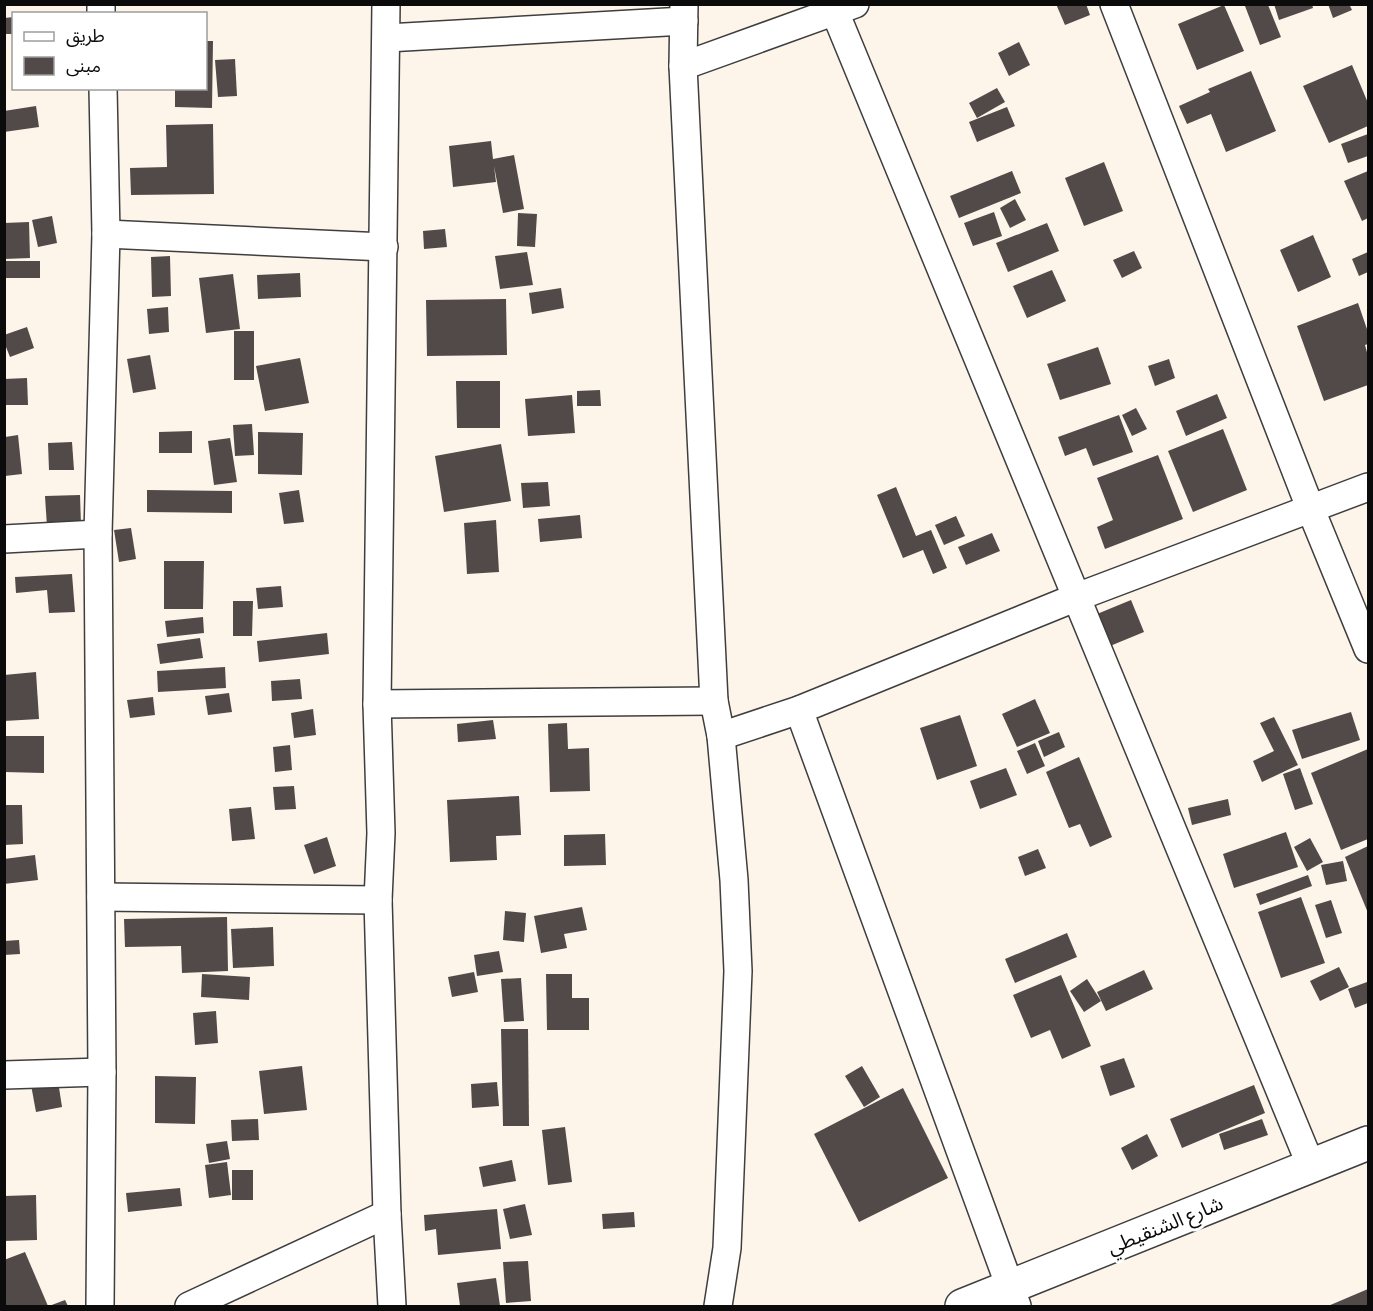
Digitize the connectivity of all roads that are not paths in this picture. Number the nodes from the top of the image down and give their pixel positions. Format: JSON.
{"nodes":[{"id":1,"x":386,"y":4,"type":"edge"},
{"id":2,"x":1114,"y":4,"type":"edge"},
{"id":3,"x":845,"y":8,"type":"edge"},
{"id":4,"x":684,"y":13,"type":"edge"},
{"id":5,"x":387,"y":38,"type":"junction"},
{"id":6,"x":683,"y":66,"type":"junction"},
{"id":7,"x":103,"y":90,"type":"edge"},
{"id":8,"x":106,"y":234,"type":"junction"},
{"id":9,"x":384,"y":247,"type":"junction"},
{"id":10,"x":1368,"y":487,"type":"edge"},
{"id":11,"x":1311,"y":510,"type":"junction"},
{"id":12,"x":98,"y":534,"type":"junction"},
{"id":13,"x":4,"y":539,"type":"edge"},
{"id":14,"x":1077,"y":597,"type":"junction"},
{"id":15,"x":1368,"y":649,"type":"edge"},
{"id":16,"x":714,"y":701,"type":"junction"},
{"id":17,"x":377,"y":704,"type":"junction"},
{"id":18,"x":799,"y":710,"type":"junction"},
{"id":19,"x":721,"y":736,"type":"junction"},
{"id":20,"x":101,"y":897,"type":"junction"},
{"id":21,"x":378,"y":900,"type":"junction"},
{"id":22,"x":102,"y":1072,"type":"junction"},
{"id":23,"x":4,"y":1075,"type":"edge"},
{"id":24,"x":1368,"y":1143,"type":"edge"},
{"id":25,"x":1311,"y":1166,"type":"junction"},
{"id":26,"x":387,"y":1214,"type":"junction"},
{"id":27,"x":1013,"y":1297,"type":"edge"},
{"id":28,"x":100,"y":1306,"type":"edge"},
{"id":29,"x":189,"y":1306,"type":"edge"},
{"id":30,"x":392,"y":1306,"type":"edge"},
{"id":31,"x":718,"y":1306,"type":"edge"},
{"id":32,"x":962,"y":1306,"type":"edge"}],
"edges":[{"from":1,"to":5,"type":"street"},
{"from":2,"to":11,"type":"street"},
{"from":3,"to":6,"type":"street"},
{"from":3,"to":14,"type":"street"},
{"from":4,"to":5,"type":"street"},
{"from":4,"to":6,"type":"street"},
{"from":5,"to":9,"type":"street"},
{"from":6,"to":16,"type":"street"},
{"from":7,"to":8,"type":"street"},
{"from":8,"to":9,"type":"street"},
{"from":8,"to":12,"type":"street"},
{"from":9,"to":17,"type":"street"},
{"from":10,"to":11,"type":"street"},
{"from":11,"to":14,"type":"street"},
{"from":11,"to":15,"type":"street"},
{"from":12,"to":13,"type":"street"},
{"from":12,"to":20,"type":"street"},
{"from":14,"to":18,"type":"street"},
{"from":14,"to":25,"type":"street"},
{"from":16,"to":17,"type":"street"},
{"from":16,"to":19,"type":"street"},
{"from":17,"to":21,"type":"street"},
{"from":18,"to":19,"type":"street"},
{"from":18,"to":27,"type":"street"},
{"from":19,"to":31,"type":"street"},
{"from":20,"to":21,"type":"street"},
{"from":20,"to":22,"type":"street"},
{"from":21,"to":26,"type":"street"},
{"from":22,"to":23,"type":"street"},
{"from":22,"to":28,"type":"street"},
{"from":24,"to":25,"type":"street","name":"شارع الشنقيطي"},
{"from":25,"to":27,"type":"street","name":"شارع الشنقيطي"},
{"from":26,"to":29,"type":"street"},
{"from":26,"to":30,"type":"street"},
{"from":27,"to":32,"type":"street","name":"شارع الشنقيطي"}]}
